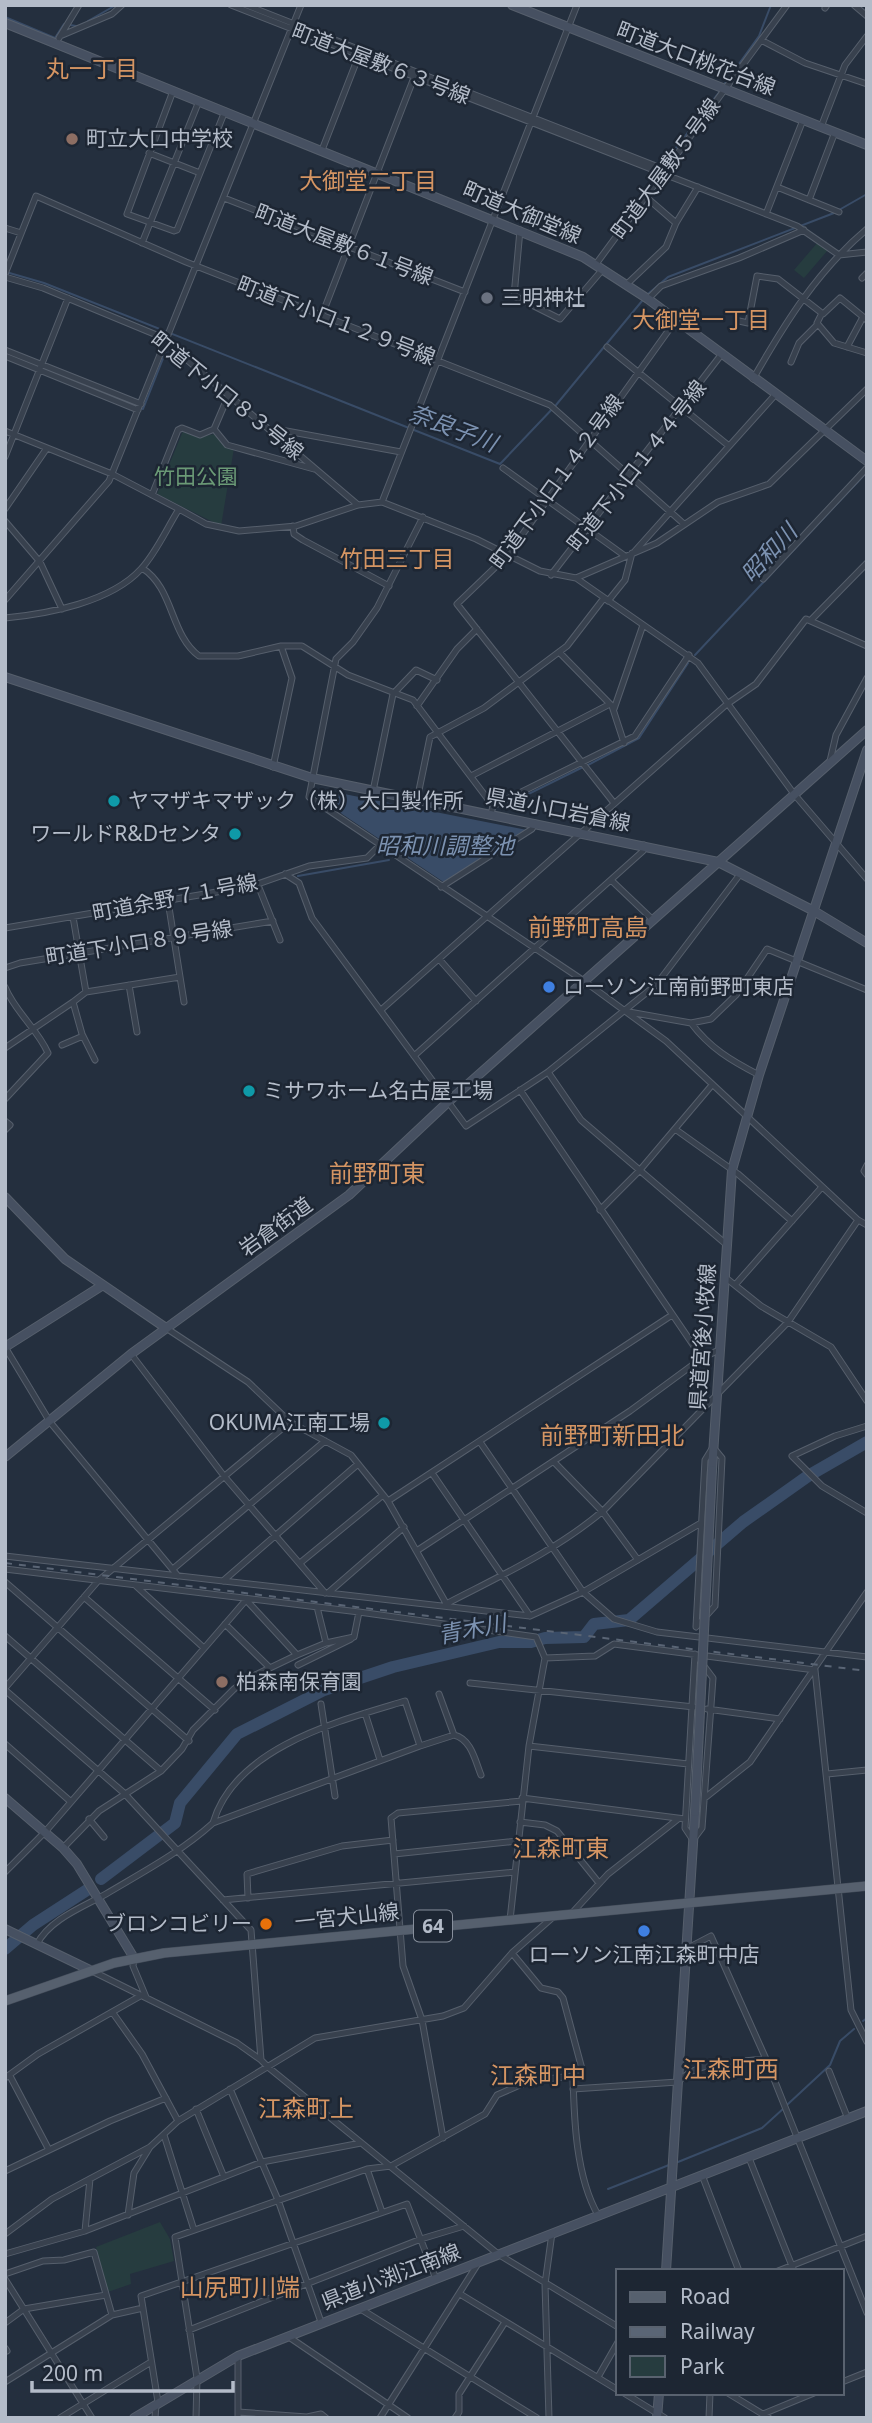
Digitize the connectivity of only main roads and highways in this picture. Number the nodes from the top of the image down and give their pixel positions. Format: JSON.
{"nodes":[{"id":1,"x":512,"y":5,"type":"edge"},
{"id":2,"x":5,"y":23,"type":"edge"},
{"id":3,"x":867,"y":145,"type":"edge"},
{"id":4,"x":867,"y":461,"type":"edge"},
{"id":5,"x":5,"y":677,"type":"edge"},
{"id":6,"x":867,"y":730,"type":"edge"},
{"id":7,"x":867,"y":750,"type":"edge"},
{"id":8,"x":718,"y":862,"type":"junction"},
{"id":9,"x":814,"y":911,"type":"junction"},
{"id":10,"x":867,"y":943,"type":"edge"},
{"id":11,"x":5,"y":1197,"type":"edge"},
{"id":12,"x":103,"y":1285,"type":"junction"},
{"id":13,"x":166,"y":1328,"type":"junction"},
{"id":14,"x":5,"y":1347,"type":"edge"},
{"id":15,"x":5,"y":1457,"type":"edge"},
{"id":16,"x":5,"y":1798,"type":"edge"},
{"id":17,"x":867,"y":1886,"type":"edge"},
{"id":18,"x":688,"y":1903,"type":"junction"},
{"id":19,"x":5,"y":1929,"type":"edge"},
{"id":20,"x":134,"y":1958,"type":"junction"},
{"id":21,"x":92,"y":1971,"type":"junction"},
{"id":22,"x":5,"y":2001,"type":"edge"},
{"id":23,"x":867,"y":2111,"type":"edge"},
{"id":24,"x":670,"y":2188,"type":"junction"},
{"id":25,"x":666,"y":2269,"type":"edge"},
{"id":26,"x":659,"y":2395,"type":"edge"},
{"id":27,"x":660,"y":2416,"type":"edge"},
{"id":28,"x":134,"y":2418,"type":"edge"}],
"edges":[{"from":1,"to":3,"type":"main road","name":"町道大口桃花台線"},
{"from":2,"to":4,"type":"main road","name":"町道大御堂線"},
{"from":5,"to":8,"type":"main road","name":"県道小口岩倉線"},
{"from":6,"to":8,"type":"main road","name":"岩倉街道"},
{"from":7,"to":9,"type":"main road"},
{"from":8,"to":9,"type":"main road","name":"県道小口岩倉線"},
{"from":8,"to":13,"type":"main road","name":"岩倉街道"},
{"from":9,"to":10,"type":"main road","name":"県道小口岩倉線"},
{"from":9,"to":18,"type":"main road","name":"県道宮後小牧線","bridge":true},
{"from":11,"to":12,"type":"main road"},
{"from":12,"to":13,"type":"main road"},
{"from":12,"to":14,"type":"main road"},
{"from":13,"to":15,"type":"main road","name":"岩倉街道"},
{"from":16,"to":20,"type":"main road"},
{"from":17,"to":18,"type":"main road","name":"一宮犬山線","number":"64"},
{"from":18,"to":20,"type":"main road","name":"一宮犬山線","number":"64"},
{"from":18,"to":24,"type":"main road"},
{"from":19,"to":21,"type":"main road"},
{"from":20,"to":21,"type":"main road","name":"一宮犬山線","number":"64"},
{"from":21,"to":22,"type":"main road","name":"一宮犬山線","number":"64"},
{"from":23,"to":24,"type":"main road","name":"県道小渕江南線"},
{"from":24,"to":25,"type":"main road"},
{"from":24,"to":28,"type":"main road","name":"県道小渕江南線"},
{"from":26,"to":27,"type":"main road"}]}
